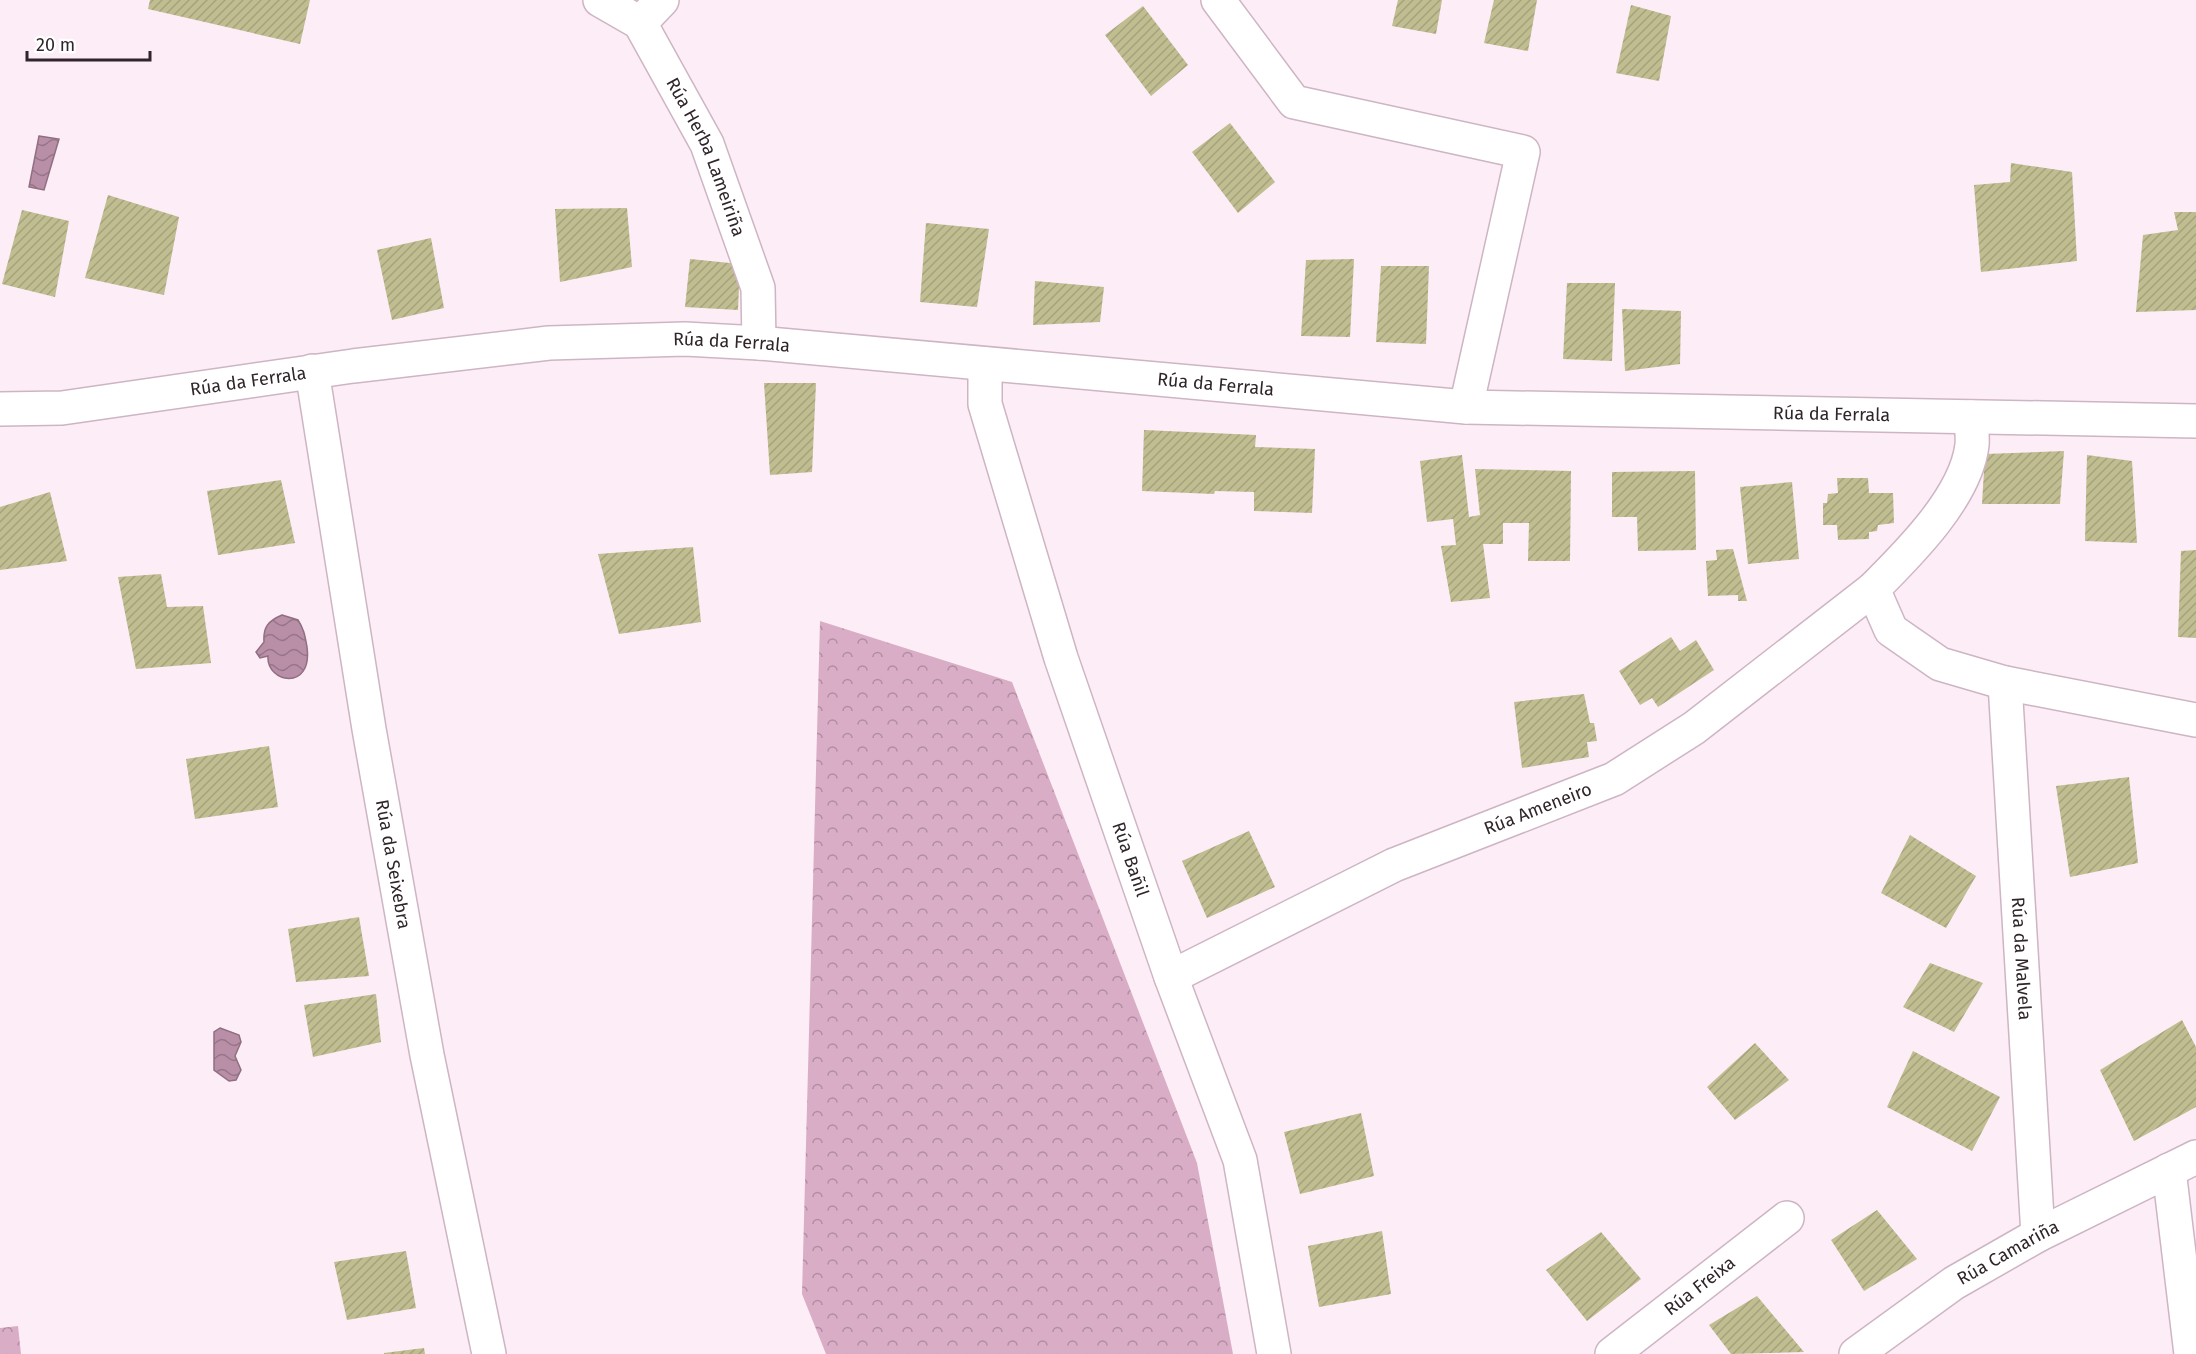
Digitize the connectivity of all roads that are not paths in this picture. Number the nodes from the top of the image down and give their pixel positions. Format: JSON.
{"nodes":[{"id":1,"x":600,"y":0,"type":"edge"},
{"id":2,"x":1218,"y":0,"type":"edge"},
{"id":3,"x":651,"y":11,"type":"edge"},
{"id":4,"x":759,"y":343,"type":"junction"},
{"id":5,"x":985,"y":364,"type":"junction"},
{"id":6,"x":312,"y":371,"type":"junction"},
{"id":7,"x":1466,"y":408,"type":"junction"},
{"id":8,"x":0,"y":409,"type":"edge"},
{"id":9,"x":1971,"y":417,"type":"junction"},
{"id":10,"x":2196,"y":421,"type":"edge"},
{"id":11,"x":1873,"y":589,"type":"junction"},
{"id":12,"x":2004,"y":683,"type":"junction"},
{"id":13,"x":2196,"y":720,"type":"edge"},
{"id":14,"x":1171,"y":976,"type":"junction"},
{"id":15,"x":2183,"y":1163,"type":"edge"},
{"id":16,"x":1786,"y":1218,"type":"dead end"},
{"id":17,"x":2038,"y":1235,"type":"junction"},
{"id":18,"x":489,"y":1354,"type":"edge"},
{"id":19,"x":1274,"y":1354,"type":"edge"},
{"id":20,"x":1612,"y":1354,"type":"edge"},
{"id":21,"x":1857,"y":1354,"type":"edge"},
{"id":22,"x":2191,"y":1354,"type":"edge"}],
"edges":[{"from":1,"to":3,"type":"street","name":"Rúa Herba Lameiriña"},
{"from":2,"to":7,"type":"street"},
{"from":3,"to":4,"type":"street","name":"Rúa Herba Lameiriña"},
{"from":4,"to":5,"type":"street","name":"Rúa da Ferrala"},
{"from":4,"to":6,"type":"street","name":"Rúa da Ferrala"},
{"from":5,"to":7,"type":"street","name":"Rúa da Ferrala"},
{"from":5,"to":14,"type":"street","name":"Rúa Bañil"},
{"from":6,"to":8,"type":"street","name":"Rúa da Ferrala"},
{"from":6,"to":18,"type":"street","name":"Rúa da Seixebra"},
{"from":7,"to":9,"type":"street","name":"Rúa da Ferrala"},
{"from":9,"to":10,"type":"street","name":"Rúa da Ferrala"},
{"from":9,"to":11,"type":"street"},
{"from":11,"to":12,"type":"street"},
{"from":11,"to":14,"type":"street","name":"Rúa Ameneiro"},
{"from":12,"to":13,"type":"street"},
{"from":12,"to":17,"type":"street","name":"Rúa da Malvela"},
{"from":14,"to":19,"type":"street","name":"Rúa Bañil"},
{"from":15,"to":17,"type":"street","name":"Rúa Camariña"},
{"from":15,"to":22,"type":"street","name":"Rúa Camariña"},
{"from":16,"to":20,"type":"street","name":"Rúa Freixa"},
{"from":17,"to":21,"type":"street","name":"Rúa Camariña"}]}
